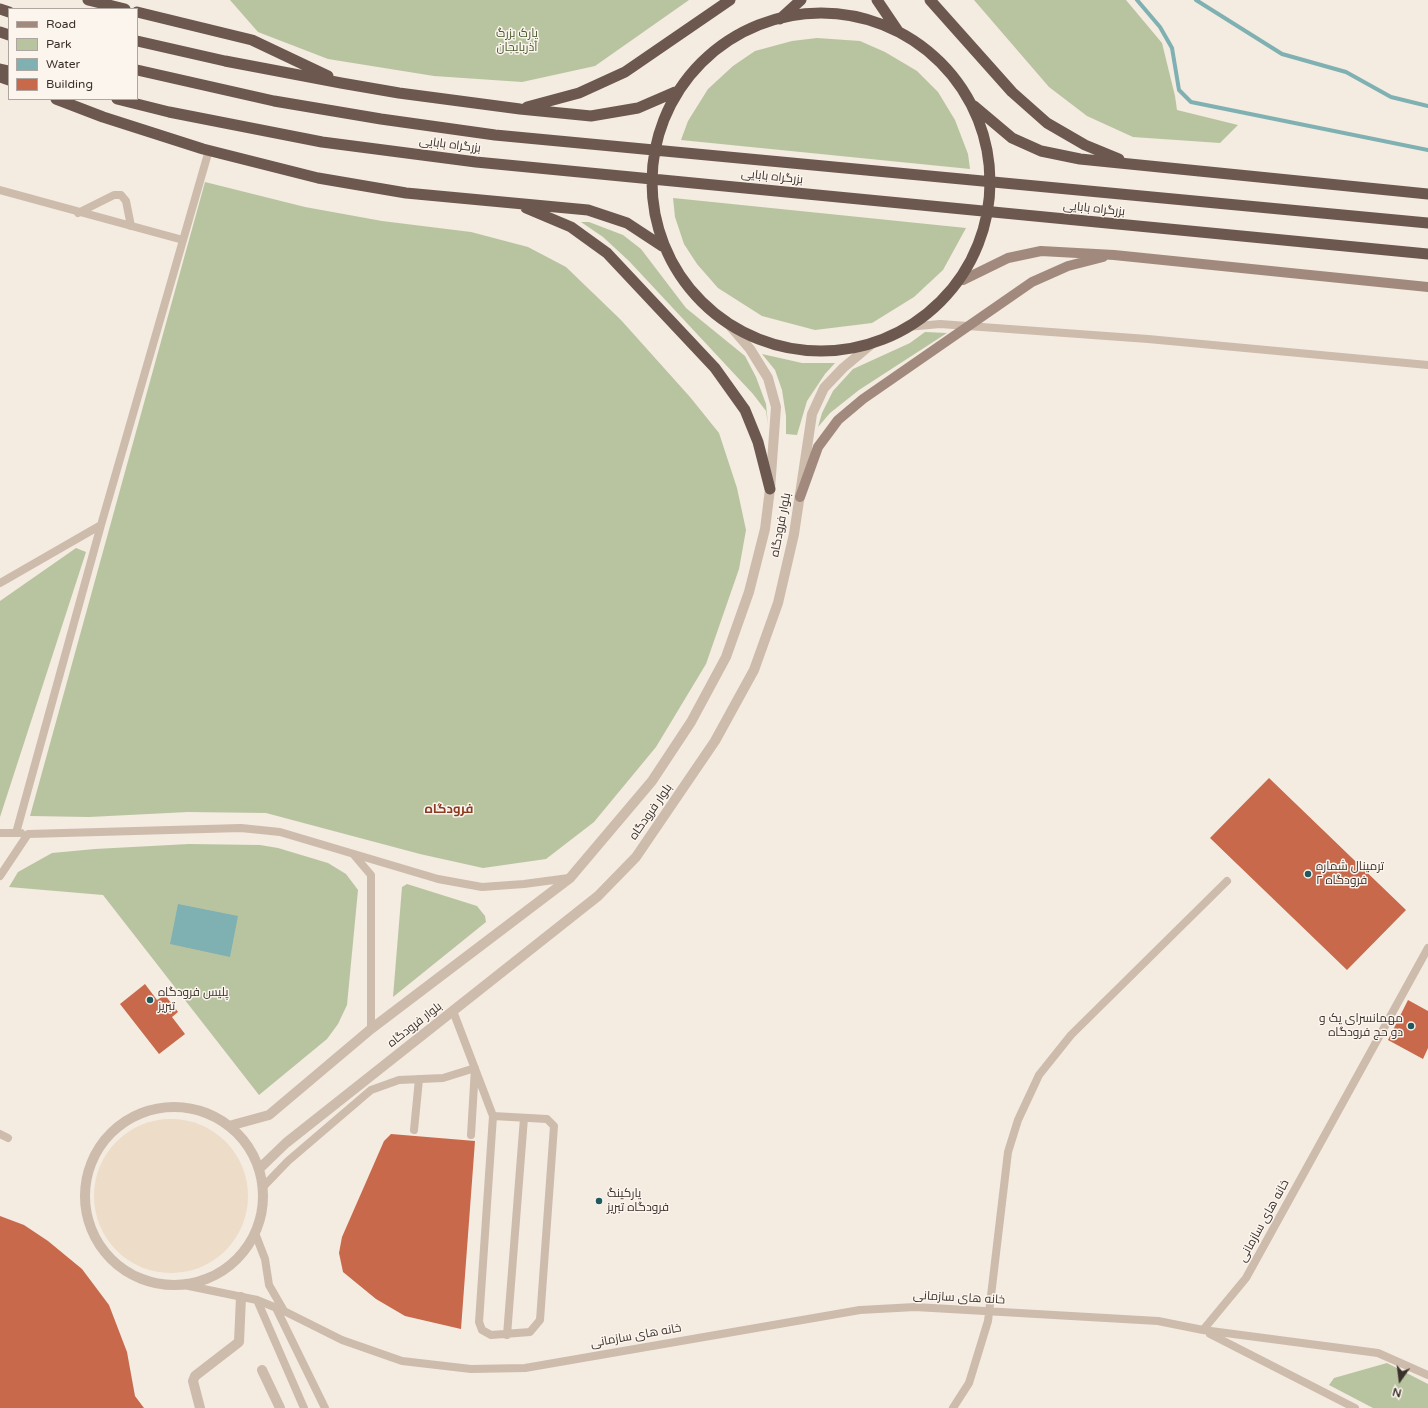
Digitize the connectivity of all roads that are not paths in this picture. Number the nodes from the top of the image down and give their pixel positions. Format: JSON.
{"nodes":[{"id":1,"x":88,"y":0,"type":"edge"},
{"id":2,"x":730,"y":0,"type":"edge"},
{"id":3,"x":801,"y":0,"type":"edge"},
{"id":4,"x":877,"y":0,"type":"edge"},
{"id":5,"x":930,"y":0,"type":"edge"},
{"id":6,"x":121,"y":8,"type":"edge"},
{"id":7,"x":138,"y":12,"type":"edge"},
{"id":8,"x":780,"y":19,"type":"junction"},
{"id":9,"x":898,"y":32,"type":"junction"},
{"id":10,"x":138,"y":41,"type":"edge"},
{"id":11,"x":138,"y":70,"type":"edge"},
{"id":12,"x":341,"y":83,"type":"junction"},
{"id":13,"x":675,"y":92,"type":"junction"},
{"id":14,"x":59,"y":100,"type":"edge"},
{"id":15,"x":121,"y":100,"type":"edge"},
{"id":16,"x":970,"y":102,"type":"junction"},
{"id":17,"x":520,"y":109,"type":"junction"},
{"id":18,"x":209,"y":150,"type":"junction"},
{"id":19,"x":1131,"y":164,"type":"junction"},
{"id":20,"x":0,"y":190,"type":"edge"},
{"id":21,"x":1428,"y":194,"type":"edge"},
{"id":22,"x":516,"y":204,"type":"junction"},
{"id":23,"x":78,"y":213,"type":"junction"},
{"id":24,"x":1428,"y":223,"type":"edge"},
{"id":25,"x":131,"y":226,"type":"junction"},
{"id":26,"x":183,"y":240,"type":"junction"},
{"id":27,"x":662,"y":246,"type":"junction"},
{"id":28,"x":1428,"y":254,"type":"edge"},
{"id":29,"x":1114,"y":255,"type":"junction"},
{"id":30,"x":963,"y":280,"type":"junction"},
{"id":31,"x":1428,"y":287,"type":"edge"},
{"id":32,"x":726,"y":321,"type":"junction"},
{"id":33,"x":971,"y":326,"type":"junction"},
{"id":34,"x":907,"y":327,"type":"junction"},
{"id":35,"x":874,"y":342,"type":"junction"},
{"id":36,"x":1428,"y":365,"type":"edge"},
{"id":37,"x":770,"y":489,"type":"junction"},
{"id":38,"x":800,"y":497,"type":"junction"},
{"id":39,"x":101,"y":525,"type":"junction"},
{"id":40,"x":0,"y":583,"type":"edge"},
{"id":41,"x":0,"y":833,"type":"edge"},
{"id":42,"x":16,"y":833,"type":"junction"},
{"id":43,"x":28,"y":834,"type":"junction"},
{"id":44,"x":353,"y":854,"type":"junction"},
{"id":45,"x":0,"y":876,"type":"edge"},
{"id":46,"x":570,"y":878,"type":"junction"},
{"id":47,"x":1227,"y":881,"type":"dead end"},
{"id":48,"x":1428,"y":948,"type":"edge"},
{"id":49,"x":453,"y":1011,"type":"junction"},
{"id":50,"x":371,"y":1030,"type":"junction"},
{"id":51,"x":475,"y":1068,"type":"junction"},
{"id":52,"x":419,"y":1079,"type":"junction"},
{"id":53,"x":493,"y":1116,"type":"junction"},
{"id":54,"x":524,"y":1118,"type":"junction"},
{"id":55,"x":229,"y":1126,"type":"junction"},
{"id":56,"x":414,"y":1130,"type":"dead end"},
{"id":57,"x":0,"y":1134,"type":"edge"},
{"id":58,"x":471,"y":1135,"type":"dead end"},
{"id":59,"x":8,"y":1138,"type":"dead end"},
{"id":60,"x":259,"y":1169,"type":"junction"},
{"id":61,"x":262,"y":1188,"type":"junction"},
{"id":62,"x":254,"y":1233,"type":"junction"},
{"id":63,"x":184,"y":1285,"type":"junction"},
{"id":64,"x":241,"y":1297,"type":"junction"},
{"id":65,"x":256,"y":1300,"type":"junction"},
{"id":66,"x":276,"y":1308,"type":"junction"},
{"id":67,"x":284,"y":1311,"type":"junction"},
{"id":68,"x":989,"y":1312,"type":"junction"},
{"id":69,"x":1203,"y":1330,"type":"junction"},
{"id":70,"x":507,"y":1335,"type":"junction"},
{"id":71,"x":262,"y":1370,"type":"dead end"},
{"id":72,"x":1428,"y":1375,"type":"edge"},
{"id":73,"x":200,"y":1408,"type":"edge"},
{"id":74,"x":280,"y":1408,"type":"edge"},
{"id":75,"x":304,"y":1408,"type":"edge"},
{"id":76,"x":326,"y":1408,"type":"edge"},
{"id":77,"x":953,"y":1408,"type":"edge"},
{"id":78,"x":1355,"y":1408,"type":"edge"}],
"edges":[{"from":1,"to":6,"type":"highway"},
{"from":2,"to":17,"type":"highway"},
{"from":3,"to":8,"type":"highway"},
{"from":4,"to":9,"type":"highway"},
{"from":5,"to":19,"type":"highway"},
{"from":7,"to":12,"type":"highway"},
{"from":8,"to":9,"type":"highway"},
{"from":8,"to":13,"type":"highway"},
{"from":9,"to":16,"type":"highway"},
{"from":10,"to":12,"type":"highway"},
{"from":11,"to":24,"type":"highway","name":"بزرگراه بابایی"},
{"from":12,"to":17,"type":"highway"},
{"from":13,"to":17,"type":"highway"},
{"from":13,"to":27,"type":"highway"},
{"from":14,"to":18,"type":"highway"},
{"from":15,"to":28,"type":"highway","name":"بزرگراه بابایی"},
{"from":16,"to":19,"type":"highway"},
{"from":16,"to":30,"type":"highway"},
{"from":18,"to":22,"type":"highway"},
{"from":18,"to":26,"type":"lane"},
{"from":19,"to":21,"type":"highway"},
{"from":20,"to":23,"type":"lane"},
{"from":22,"to":27,"type":"highway"},
{"from":22,"to":37,"type":"highway"},
{"from":23,"to":25,"type":"lane"},
{"from":23,"to":25,"type":"lane"},
{"from":25,"to":26,"type":"lane"},
{"from":26,"to":39,"type":"lane"},
{"from":27,"to":32,"type":"highway"},
{"from":29,"to":30,"type":"main road"},
{"from":29,"to":31,"type":"main road"},
{"from":29,"to":33,"type":"main road"},
{"from":30,"to":34,"type":"highway"},
{"from":32,"to":35,"type":"highway"},
{"from":32,"to":37,"type":"street","name":"بلوار فرودگاه"},
{"from":33,"to":34,"type":"lane"},
{"from":33,"to":36,"type":"lane"},
{"from":33,"to":38,"type":"main road"},
{"from":34,"to":35,"type":"highway"},
{"from":35,"to":38,"type":"street","name":"بلوار فرودگاه"},
{"from":37,"to":46,"type":"street","name":"بلوار فرودگاه"},
{"from":38,"to":49,"type":"street","name":"بلوار فرودگاه"},
{"from":39,"to":40,"type":"lane"},
{"from":39,"to":42,"type":"lane"},
{"from":41,"to":42,"type":"lane"},
{"from":42,"to":43,"type":"lane"},
{"from":43,"to":44,"type":"lane"},
{"from":43,"to":45,"type":"lane"},
{"from":44,"to":46,"type":"lane"},
{"from":44,"to":50,"type":"lane"},
{"from":46,"to":50,"type":"street","name":"بلوار فرودگاه"},
{"from":47,"to":68,"type":"lane"},
{"from":48,"to":69,"type":"lane","name":"خانه های سازمانی"},
{"from":49,"to":51,"type":"lane"},
{"from":49,"to":60,"type":"street","name":"بلوار فرودگاه"},
{"from":50,"to":55,"type":"street","name":"بلوار فرودگاه"},
{"from":51,"to":52,"type":"lane"},
{"from":51,"to":53,"type":"lane"},
{"from":51,"to":58,"type":"lane"},
{"from":52,"to":56,"type":"lane"},
{"from":52,"to":61,"type":"lane"},
{"from":53,"to":54,"type":"lane"},
{"from":53,"to":70,"type":"lane"},
{"from":54,"to":70,"type":"lane"},
{"from":54,"to":70,"type":"lane"},
{"from":55,"to":60,"type":"street"},
{"from":55,"to":63,"type":"street"},
{"from":57,"to":59,"type":"lane"},
{"from":60,"to":61,"type":"street"},
{"from":61,"to":62,"type":"street"},
{"from":62,"to":63,"type":"street"},
{"from":62,"to":67,"type":"lane"},
{"from":63,"to":64,"type":"lane","name":"خانه های سازمانی"},
{"from":64,"to":65,"type":"lane","name":"خانه های سازمانی"},
{"from":64,"to":73,"type":"street"},
{"from":65,"to":66,"type":"lane","name":"خانه های سازمانی"},
{"from":65,"to":75,"type":"lane"},
{"from":66,"to":67,"type":"lane","name":"خانه های سازمانی"},
{"from":66,"to":76,"type":"lane"},
{"from":67,"to":68,"type":"lane","name":"خانه های سازمانی"},
{"from":68,"to":69,"type":"lane","name":"خانه های سازمانی"},
{"from":68,"to":77,"type":"lane"},
{"from":69,"to":72,"type":"lane"},
{"from":69,"to":78,"type":"lane"},
{"from":71,"to":74,"type":"street"}]}
